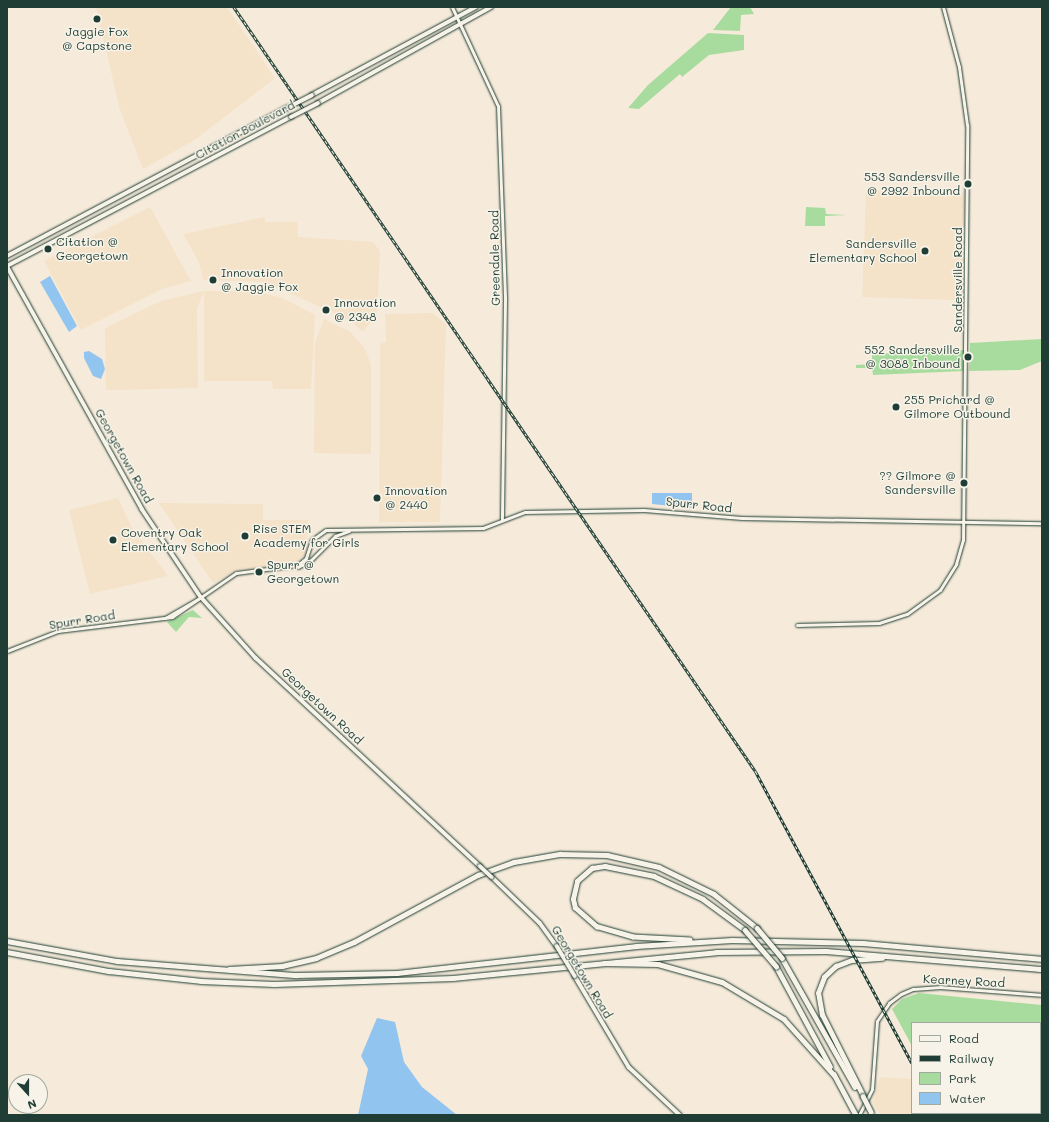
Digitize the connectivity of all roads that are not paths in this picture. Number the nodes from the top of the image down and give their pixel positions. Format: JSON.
{"nodes":[{"id":1,"x":452,"y":7,"type":"edge"},
{"id":2,"x":476,"y":7,"type":"edge"},
{"id":3,"x":491,"y":7,"type":"edge"},
{"id":4,"x":943,"y":7,"type":"edge"},
{"id":5,"x":458,"y":19,"type":"junction"},
{"id":6,"x":462,"y":26,"type":"junction"},
{"id":7,"x":7,"y":256,"type":"edge"},
{"id":8,"x":7,"y":266,"type":"edge"},
{"id":9,"x":502,"y":520,"type":"junction"},
{"id":10,"x":966,"y":521,"type":"junction"},
{"id":11,"x":1042,"y":523,"type":"edge"},
{"id":12,"x":357,"y":529,"type":"junction"},
{"id":13,"x":283,"y":568,"type":"junction"},
{"id":14,"x":202,"y":597,"type":"junction"},
{"id":15,"x":797,"y":625,"type":"dead end"},
{"id":16,"x":7,"y":651,"type":"edge"},
{"id":17,"x":7,"y":941,"type":"edge"},
{"id":18,"x":716,"y":941,"type":"junction"},
{"id":19,"x":7,"y":952,"type":"edge"},
{"id":20,"x":1042,"y":958,"type":"edge"},
{"id":21,"x":979,"y":964,"type":"junction"},
{"id":22,"x":556,"y":966,"type":"junction"},
{"id":23,"x":1042,"y":969,"type":"edge"},
{"id":24,"x":203,"y":970,"type":"junction"},
{"id":25,"x":1042,"y":995,"type":"edge"},
{"id":26,"x":834,"y":1075,"type":"junction"},
{"id":27,"x":862,"y":1097,"type":"junction"},
{"id":28,"x":871,"y":1114,"type":"edge"},
{"id":29,"x":680,"y":1115,"type":"edge"},
{"id":30,"x":856,"y":1115,"type":"edge"},
{"id":31,"x":859,"y":1115,"type":"edge"}],
"edges":[{"from":1,"to":5,"type":"street","name":"Greendale Road"},
{"from":2,"to":5,"type":"main road","name":"Citation Boulevard"},
{"from":3,"to":6,"type":"main road","name":"Citation Boulevard"},
{"from":4,"to":10,"type":"street","name":"Sandersville Road"},
{"from":5,"to":6,"type":"street","name":"Greendale Road"},
{"from":5,"to":7,"type":"main road","name":"Citation Boulevard","bridge":true},
{"from":6,"to":8,"type":"main road","name":"Citation Boulevard","bridge":true},
{"from":6,"to":9,"type":"street","name":"Greendale Road"},
{"from":8,"to":14,"type":"main road","name":"Georgetown Road"},
{"from":9,"to":10,"type":"street","name":"Spurr Road"},
{"from":9,"to":12,"type":"street","name":"Spurr Road"},
{"from":10,"to":11,"type":"street","name":"Spurr Road"},
{"from":10,"to":15,"type":"street","name":"Sandersville Road"},
{"from":12,"to":13,"type":"street","name":"Spurr Road"},
{"from":12,"to":13,"type":"street","name":"Spurr Road"},
{"from":13,"to":14,"type":"street","name":"Spurr Road"},
{"from":14,"to":16,"type":"street","name":"Spurr Road"},
{"from":14,"to":29,"type":"main road","name":"Georgetown Road","bridge":true},
{"from":17,"to":24,"type":"highway"},
{"from":18,"to":20,"type":"highway"},
{"from":18,"to":24,"type":"highway"},
{"from":18,"to":26,"type":"highway","bridge":true},
{"from":19,"to":22,"type":"highway"},
{"from":21,"to":22,"type":"highway"},
{"from":21,"to":23,"type":"highway"},
{"from":21,"to":27,"type":"highway"},
{"from":22,"to":26,"type":"highway"},
{"from":24,"to":27,"type":"highway","bridge":true},
{"from":25,"to":31,"type":"street","name":"Kearney Road"},
{"from":26,"to":30,"type":"highway"},
{"from":27,"to":28,"type":"highway","bridge":true}]}
